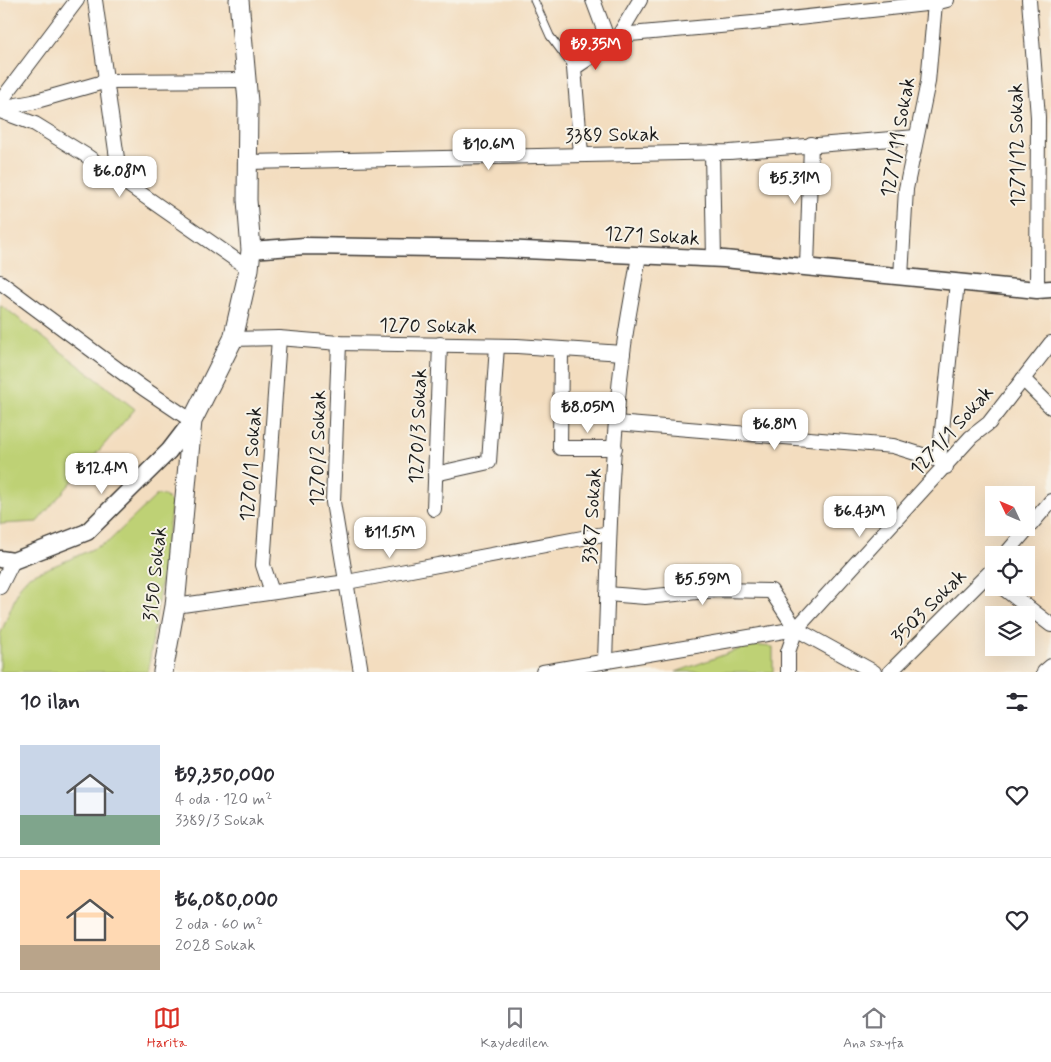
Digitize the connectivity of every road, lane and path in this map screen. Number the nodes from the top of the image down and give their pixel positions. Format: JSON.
{"nodes":[{"id":1,"x":77,"y":0,"type":"edge"},
{"id":2,"x":95,"y":0,"type":"edge"},
{"id":3,"x":240,"y":0,"type":"edge"},
{"id":4,"x":534,"y":0,"type":"edge"},
{"id":5,"x":593,"y":0,"type":"edge"},
{"id":6,"x":640,"y":0,"type":"edge"},
{"id":7,"x":1029,"y":0,"type":"edge"},
{"id":8,"x":941,"y":2,"type":"edge"},
{"id":9,"x":614,"y":39,"type":"junction"},
{"id":10,"x":574,"y":68,"type":"junction"},
{"id":11,"x":246,"y":80,"type":"junction"},
{"id":12,"x":107,"y":81,"type":"junction"},
{"id":13,"x":0,"y":102,"type":"edge"},
{"id":14,"x":0,"y":109,"type":"edge"},
{"id":15,"x":1044,"y":116,"type":"edge"},
{"id":16,"x":916,"y":137,"type":"junction"},
{"id":17,"x":811,"y":144,"type":"junction"},
{"id":18,"x":712,"y":152,"type":"junction"},
{"id":19,"x":581,"y":154,"type":"junction"},
{"id":20,"x":248,"y":162,"type":"junction"},
{"id":21,"x":120,"y":180,"type":"junction"},
{"id":22,"x":251,"y":250,"type":"junction"},
{"id":23,"x":639,"y":255,"type":"junction"},
{"id":24,"x":714,"y":259,"type":"junction"},
{"id":25,"x":807,"y":267,"type":"junction"},
{"id":26,"x":249,"y":269,"type":"junction"},
{"id":27,"x":902,"y":277,"type":"junction"},
{"id":28,"x":0,"y":282,"type":"edge"},
{"id":29,"x":957,"y":282,"type":"junction"},
{"id":30,"x":1044,"y":289,"type":"edge"},
{"id":31,"x":279,"y":338,"type":"junction"},
{"id":32,"x":233,"y":339,"type":"junction"},
{"id":33,"x":338,"y":343,"type":"junction"},
{"id":34,"x":440,"y":344,"type":"junction"},
{"id":35,"x":1051,"y":344,"type":"edge"},
{"id":36,"x":497,"y":346,"type":"junction"},
{"id":37,"x":561,"y":349,"type":"junction"},
{"id":38,"x":623,"y":353,"type":"junction"},
{"id":39,"x":1023,"y":379,"type":"junction"},
{"id":40,"x":1051,"y":407,"type":"edge"},
{"id":41,"x":192,"y":420,"type":"junction"},
{"id":42,"x":616,"y":423,"type":"junction"},
{"id":43,"x":615,"y":448,"type":"junction"},
{"id":44,"x":942,"y":463,"type":"junction"},
{"id":45,"x":435,"y":474,"type":"junction"},
{"id":46,"x":1049,"y":508,"type":"edge"},
{"id":47,"x":434,"y":509,"type":"dead end"},
{"id":48,"x":609,"y":533,"type":"junction"},
{"id":49,"x":1013,"y":546,"type":"edge"},
{"id":50,"x":6,"y":560,"type":"edge"},
{"id":51,"x":985,"y":581,"type":"edge"},
{"id":52,"x":347,"y":582,"type":"junction"},
{"id":53,"x":0,"y":587,"type":"edge"},
{"id":54,"x":272,"y":592,"type":"junction"},
{"id":55,"x":607,"y":594,"type":"junction"},
{"id":56,"x":1013,"y":596,"type":"edge"},
{"id":57,"x":175,"y":606,"type":"junction"},
{"id":58,"x":1051,"y":625,"type":"edge"},
{"id":59,"x":796,"y":629,"type":"junction"},
{"id":60,"x":605,"y":660,"type":"junction"},
{"id":61,"x":1051,"y":666,"type":"edge"},
{"id":62,"x":163,"y":672,"type":"edge"},
{"id":63,"x":361,"y":672,"type":"edge"},
{"id":64,"x":543,"y":672,"type":"edge"},
{"id":65,"x":788,"y":672,"type":"edge"},
{"id":66,"x":874,"y":672,"type":"edge"},
{"id":67,"x":890,"y":672,"type":"edge"},
{"id":68,"x":1044,"y":672,"type":"edge"}],
"edges":[{"from":1,"to":13,"type":"street"},
{"from":2,"to":12,"type":"street"},
{"from":3,"to":11,"type":"main road"},
{"from":4,"to":10,"type":"lane"},
{"from":5,"to":9,"type":"street"},
{"from":6,"to":9,"type":"street"},
{"from":7,"to":15,"type":"street","name":"1271/12 Sokak"},
{"from":8,"to":9,"type":"street"},
{"from":8,"to":16,"type":"street","name":"1271/11 Sokak"},
{"from":9,"to":10,"type":"street"},
{"from":10,"to":19,"type":"street"},
{"from":11,"to":12,"type":"street"},
{"from":11,"to":20,"type":"main road"},
{"from":12,"to":14,"type":"street"},
{"from":12,"to":21,"type":"street"},
{"from":14,"to":21,"type":"street"},
{"from":15,"to":30,"type":"street","name":"1271/12 Sokak"},
{"from":16,"to":17,"type":"street","name":"3389 Sokak"},
{"from":16,"to":27,"type":"street","name":"1271/11 Sokak"},
{"from":17,"to":18,"type":"street","name":"3389 Sokak"},
{"from":17,"to":25,"type":"street"},
{"from":18,"to":19,"type":"street","name":"3389 Sokak"},
{"from":18,"to":24,"type":"street"},
{"from":19,"to":20,"type":"street","name":"3389 Sokak"},
{"from":20,"to":22,"type":"main road"},
{"from":21,"to":26,"type":"street"},
{"from":22,"to":23,"type":"street","name":"1271 Sokak"},
{"from":22,"to":26,"type":"main road"},
{"from":23,"to":24,"type":"street","name":"1271 Sokak"},
{"from":23,"to":38,"type":"street","name":"3387 Sokak"},
{"from":24,"to":25,"type":"street","name":"1271 Sokak"},
{"from":25,"to":27,"type":"street","name":"1271 Sokak"},
{"from":26,"to":32,"type":"main road"},
{"from":27,"to":29,"type":"street","name":"1271 Sokak"},
{"from":28,"to":41,"type":"street"},
{"from":29,"to":30,"type":"street","name":"1271 Sokak"},
{"from":29,"to":44,"type":"street"},
{"from":31,"to":32,"type":"street","name":"1270 Sokak"},
{"from":31,"to":33,"type":"street","name":"1270 Sokak"},
{"from":31,"to":54,"type":"street","name":"1270/1 Sokak"},
{"from":32,"to":41,"type":"main road"},
{"from":33,"to":34,"type":"street","name":"1270 Sokak"},
{"from":33,"to":52,"type":"street","name":"1270/2 Sokak"},
{"from":34,"to":36,"type":"street","name":"1270 Sokak"},
{"from":34,"to":45,"type":"street","name":"1270/3 Sokak"},
{"from":35,"to":39,"type":"street","name":"1271/1 Sokak"},
{"from":36,"to":37,"type":"street","name":"1270 Sokak"},
{"from":36,"to":45,"type":"street"},
{"from":37,"to":38,"type":"street","name":"1270 Sokak"},
{"from":37,"to":43,"type":"street"},
{"from":38,"to":42,"type":"street","name":"3387 Sokak"},
{"from":39,"to":40,"type":"street"},
{"from":39,"to":44,"type":"street","name":"1271/1 Sokak"},
{"from":41,"to":50,"type":"street"},
{"from":41,"to":57,"type":"main road","name":"3150 Sokak"},
{"from":42,"to":43,"type":"street","name":"3387 Sokak"},
{"from":42,"to":44,"type":"street"},
{"from":43,"to":48,"type":"street","name":"3387 Sokak"},
{"from":44,"to":59,"type":"street","name":"1271/1 Sokak"},
{"from":45,"to":47,"type":"street","name":"1270/3 Sokak"},
{"from":46,"to":49,"type":"street"},
{"from":48,"to":52,"type":"street"},
{"from":48,"to":55,"type":"street","name":"3387 Sokak"},
{"from":50,"to":53,"type":"street"},
{"from":51,"to":67,"type":"street","name":"3503 Sokak"},
{"from":52,"to":54,"type":"street"},
{"from":52,"to":63,"type":"street","name":"1270/2 Sokak"},
{"from":54,"to":57,"type":"street"},
{"from":55,"to":59,"type":"street"},
{"from":55,"to":60,"type":"street","name":"3387 Sokak"},
{"from":56,"to":58,"type":"street"},
{"from":57,"to":62,"type":"main road","name":"3150 Sokak"},
{"from":59,"to":60,"type":"street"},
{"from":59,"to":65,"type":"street"},
{"from":59,"to":66,"type":"street"},
{"from":60,"to":64,"type":"street"},
{"from":61,"to":68,"type":"street"}]}
